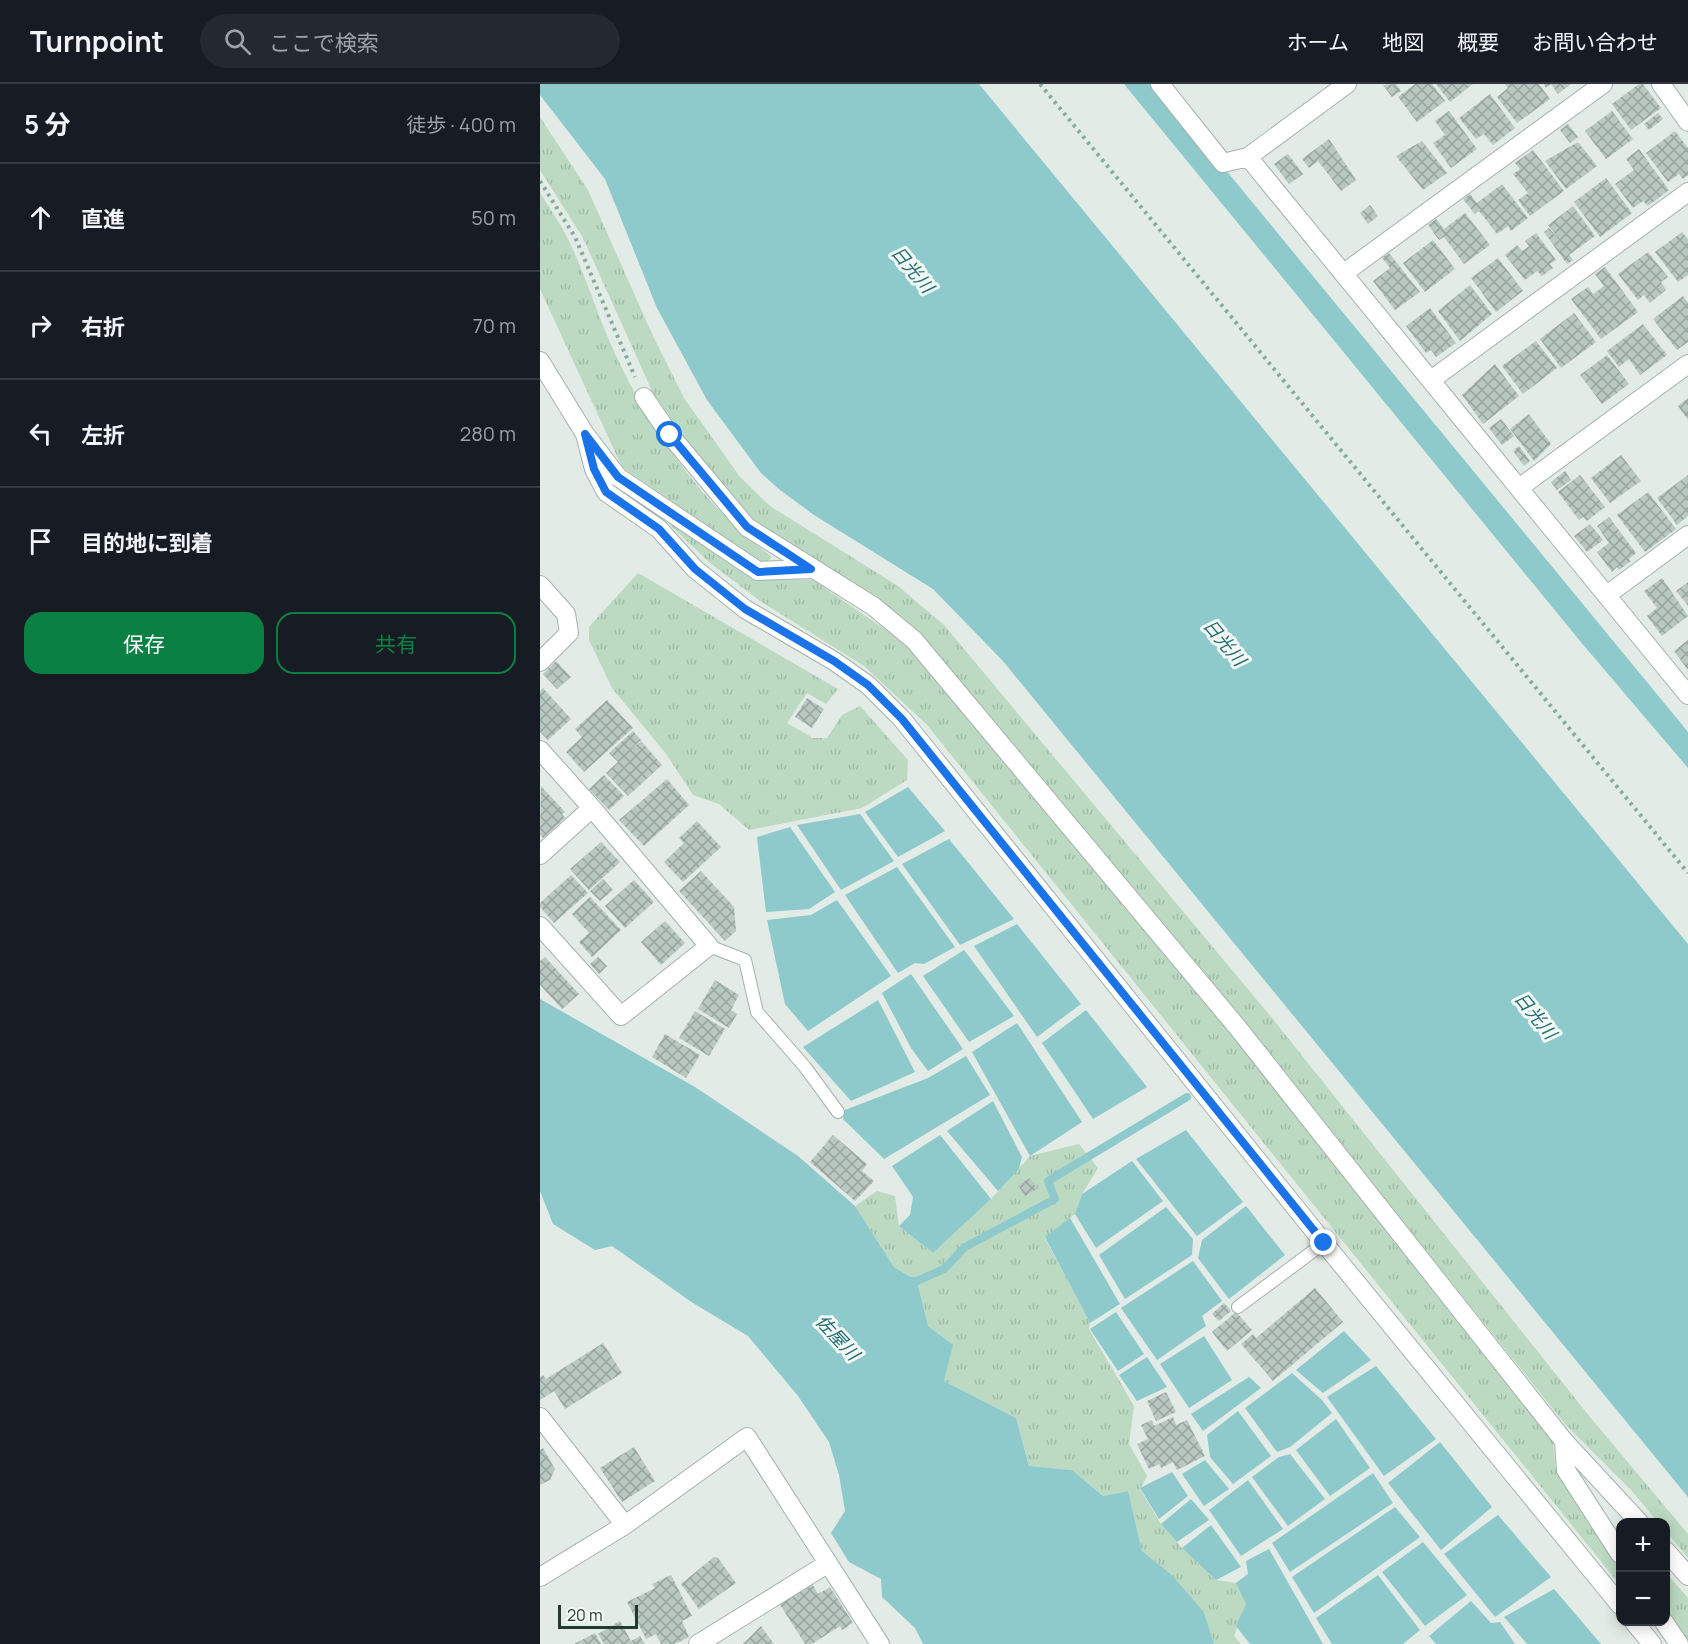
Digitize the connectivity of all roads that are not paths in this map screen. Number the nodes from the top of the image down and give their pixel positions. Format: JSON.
{"nodes":[{"id":1,"x":1160,"y":84,"type":"edge"},
{"id":2,"x":1347,"y":84,"type":"edge"},
{"id":3,"x":1603,"y":84,"type":"edge"},
{"id":4,"x":1660,"y":84,"type":"edge"},
{"id":5,"x":1688,"y":122,"type":"edge"},
{"id":6,"x":1248,"y":157,"type":"junction"},
{"id":7,"x":1688,"y":192,"type":"edge"},
{"id":8,"x":1344,"y":273,"type":"junction"},
{"id":9,"x":540,"y":361,"type":"edge"},
{"id":10,"x":1688,"y":364,"type":"edge"},
{"id":11,"x":1431,"y":380,"type":"junction"},
{"id":12,"x":644,"y":397,"type":"road end"},
{"id":13,"x":585,"y":434,"type":"junction"},
{"id":14,"x":1519,"y":488,"type":"junction"},
{"id":15,"x":1688,"y":535,"type":"edge"},
{"id":16,"x":811,"y":569,"type":"junction"},
{"id":17,"x":540,"y":585,"type":"edge"},
{"id":18,"x":1607,"y":595,"type":"junction"},
{"id":19,"x":540,"y":663,"type":"edge"},
{"id":20,"x":1688,"y":695,"type":"edge"},
{"id":21,"x":540,"y":750,"type":"edge"},
{"id":22,"x":592,"y":808,"type":"junction"},
{"id":23,"x":540,"y":855,"type":"edge"},
{"id":24,"x":540,"y":926,"type":"edge"},
{"id":25,"x":709,"y":946,"type":"junction"},
{"id":26,"x":838,"y":1112,"type":"dead end"},
{"id":27,"x":1324,"y":1243,"type":"junction"},
{"id":28,"x":1238,"y":1307,"type":"dead end"},
{"id":29,"x":540,"y":1417,"type":"edge"},
{"id":30,"x":1564,"y":1441,"type":"junction"},
{"id":31,"x":1635,"y":1518,"type":"edge"},
{"id":32,"x":625,"y":1525,"type":"junction"},
{"id":33,"x":1616,"y":1548,"type":"edge"},
{"id":34,"x":1670,"y":1556,"type":"edge"},
{"id":35,"x":827,"y":1564,"type":"junction"},
{"id":36,"x":1688,"y":1576,"type":"edge"},
{"id":37,"x":540,"y":1577,"type":"edge"},
{"id":38,"x":1616,"y":1600,"type":"edge"},
{"id":39,"x":1637,"y":1626,"type":"edge"},
{"id":40,"x":1667,"y":1626,"type":"edge"},
{"id":41,"x":698,"y":1644,"type":"edge"},
{"id":42,"x":880,"y":1644,"type":"edge"},
{"id":43,"x":1652,"y":1644,"type":"edge"},
{"id":44,"x":1679,"y":1644,"type":"edge"}],
"edges":[{"from":1,"to":6,"type":"street"},
{"from":2,"to":6,"type":"street"},
{"from":3,"to":8,"type":"street"},
{"from":4,"to":5,"type":"street"},
{"from":6,"to":8,"type":"street"},
{"from":7,"to":11,"type":"street"},
{"from":8,"to":11,"type":"street"},
{"from":9,"to":13,"type":"street"},
{"from":10,"to":14,"type":"street"},
{"from":11,"to":14,"type":"street"},
{"from":12,"to":16,"type":"street"},
{"from":13,"to":16,"type":"street"},
{"from":13,"to":27,"type":"street"},
{"from":14,"to":18,"type":"street"},
{"from":15,"to":18,"type":"street"},
{"from":16,"to":30,"type":"street"},
{"from":17,"to":19,"type":"street"},
{"from":18,"to":20,"type":"street"},
{"from":21,"to":22,"type":"street"},
{"from":22,"to":23,"type":"street"},
{"from":22,"to":25,"type":"street"},
{"from":24,"to":25,"type":"street"},
{"from":25,"to":26,"type":"lane"},
{"from":27,"to":28,"type":"lane"},
{"from":27,"to":38,"type":"street"},
{"from":29,"to":32,"type":"street"},
{"from":30,"to":31,"type":"street"},
{"from":30,"to":33,"type":"street"},
{"from":32,"to":35,"type":"street"},
{"from":32,"to":37,"type":"street"},
{"from":34,"to":36,"type":"street"},
{"from":35,"to":41,"type":"street"},
{"from":35,"to":42,"type":"street"},
{"from":39,"to":43,"type":"street"},
{"from":40,"to":44,"type":"street"}]}
